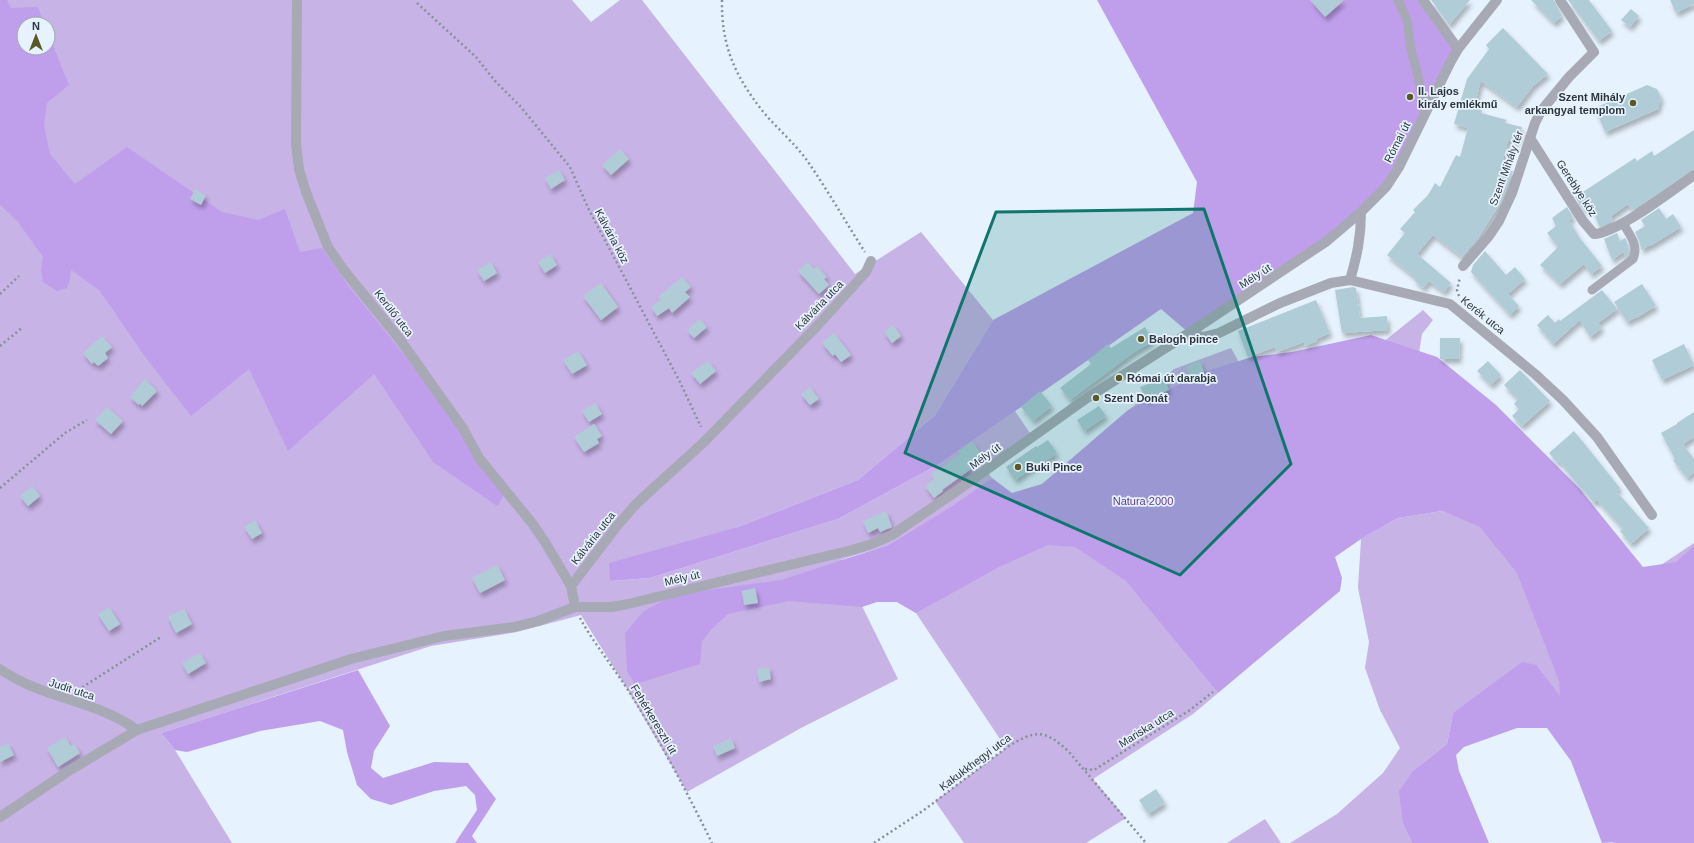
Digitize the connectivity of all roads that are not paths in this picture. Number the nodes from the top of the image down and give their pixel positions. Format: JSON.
{"nodes":[{"id":1,"x":297,"y":0,"type":"edge"},
{"id":2,"x":1398,"y":0,"type":"edge"},
{"id":3,"x":1423,"y":0,"type":"edge"},
{"id":4,"x":1497,"y":0,"type":"edge"},
{"id":5,"x":1560,"y":0,"type":"edge"},
{"id":6,"x":1458,"y":49,"type":"junction"},
{"id":7,"x":1425,"y":112,"type":"junction"},
{"id":8,"x":1530,"y":138,"type":"junction"},
{"id":9,"x":1694,"y":175,"type":"edge"},
{"id":10,"x":1361,"y":212,"type":"junction"},
{"id":11,"x":1623,"y":223,"type":"junction"},
{"id":12,"x":871,"y":261,"type":"road end"},
{"id":13,"x":1463,"y":266,"type":"road end"},
{"id":14,"x":1350,"y":280,"type":"junction"},
{"id":15,"x":1592,"y":290,"type":"dead end"},
{"id":16,"x":1189,"y":333,"type":"junction"},
{"id":17,"x":1652,"y":515,"type":"dead end"},
{"id":18,"x":571,"y":586,"type":"junction"},
{"id":19,"x":575,"y":607,"type":"junction"},
{"id":20,"x":0,"y":669,"type":"edge"},
{"id":21,"x":137,"y":730,"type":"junction"},
{"id":22,"x":0,"y":817,"type":"edge"}],
"edges":[{"from":1,"to":18,"type":"street","name":"Kerülő utca"},
{"from":2,"to":7,"type":"lane"},
{"from":3,"to":6,"type":"street"},
{"from":4,"to":6,"type":"street","name":"Római út"},
{"from":5,"to":8,"type":"street","name":"Szent Mihály tér"},
{"from":6,"to":7,"type":"street","name":"Római út"},
{"from":7,"to":10,"type":"street","name":"Római út"},
{"from":8,"to":11,"type":"street","name":"Gereblye köz"},
{"from":8,"to":13,"type":"street","name":"Szent Mihály tér"},
{"from":9,"to":11,"type":"street","name":"Gereblye köz"},
{"from":10,"to":14,"type":"street"},
{"from":10,"to":16,"type":"street","name":"Mély út"},
{"from":11,"to":15,"type":"lane"},
{"from":12,"to":18,"type":"street","name":"Kálvária utca"},
{"from":14,"to":16,"type":"street","name":"Kerék utca"},
{"from":14,"to":17,"type":"street","name":"Kerék utca"},
{"from":16,"to":19,"type":"street","name":"Mély út"},
{"from":18,"to":19,"type":"street","name":"Kerülő utca"},
{"from":19,"to":21,"type":"street"},
{"from":20,"to":21,"type":"street","name":"Judit utca"},
{"from":21,"to":22,"type":"street"}]}
